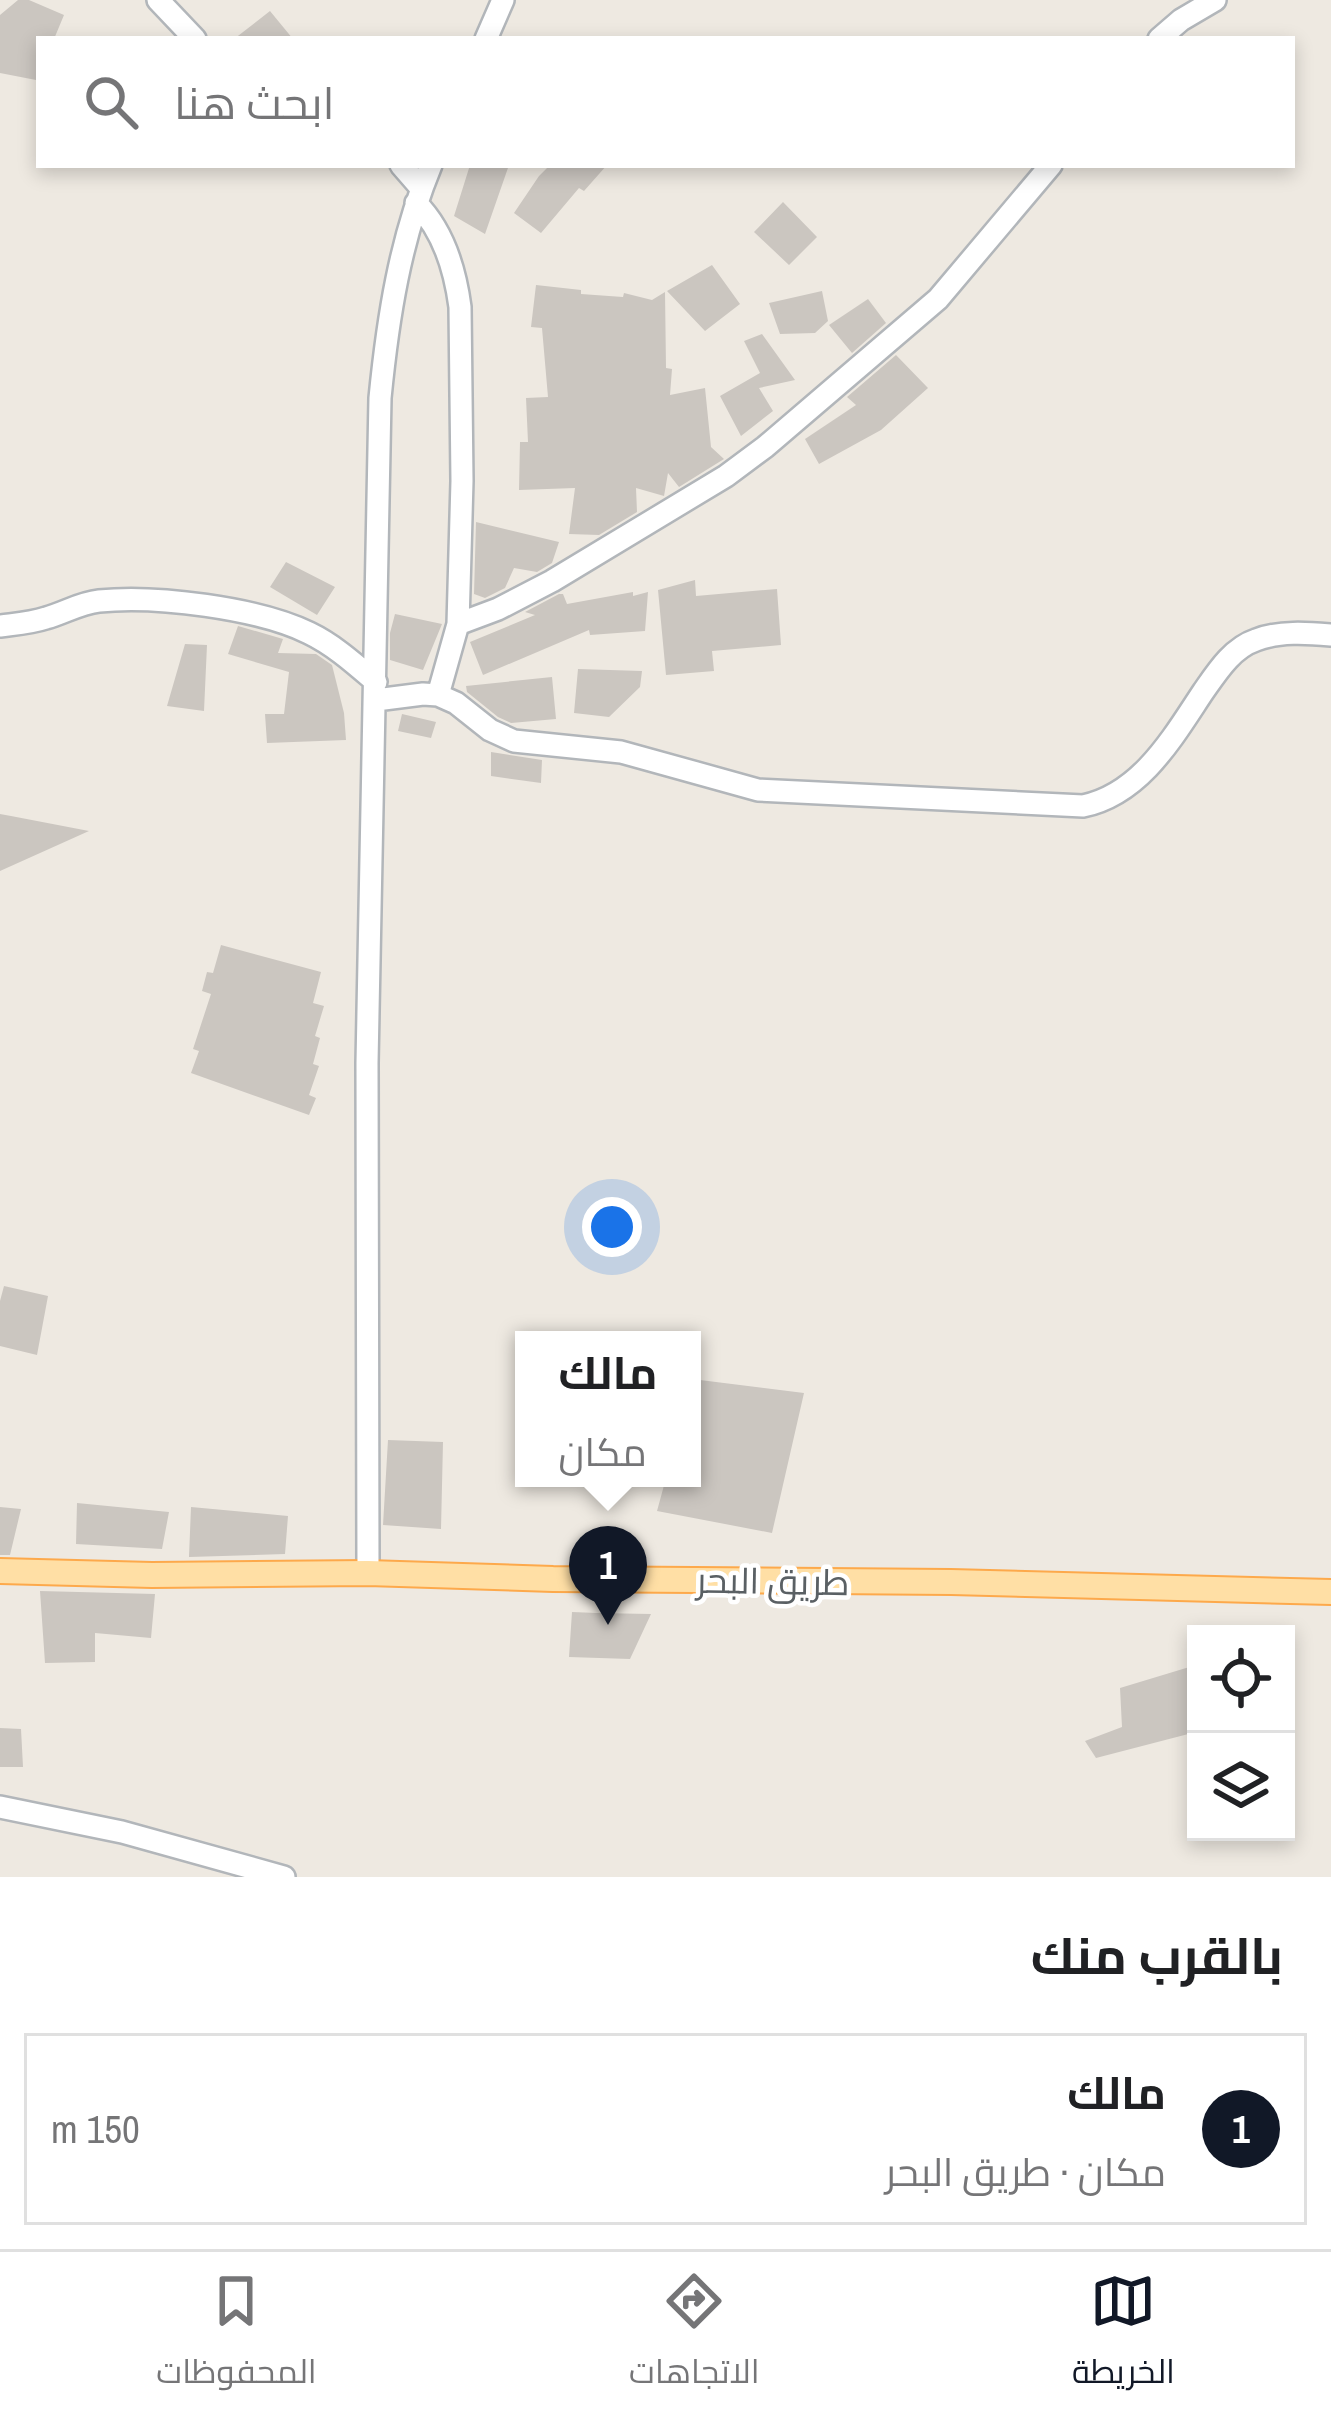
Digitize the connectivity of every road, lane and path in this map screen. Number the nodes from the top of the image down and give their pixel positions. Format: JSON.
{"nodes":[{"id":1,"x":158,"y":0,"type":"edge"},
{"id":2,"x":503,"y":0,"type":"edge"},
{"id":3,"x":1214,"y":0,"type":"edge"},
{"id":4,"x":192,"y":36,"type":"edge"},
{"id":5,"x":487,"y":36,"type":"edge"},
{"id":6,"x":1162,"y":36,"type":"edge"},
{"id":7,"x":403,"y":168,"type":"edge"},
{"id":8,"x":430,"y":168,"type":"edge"},
{"id":9,"x":1049,"y":168,"type":"edge"},
{"id":10,"x":419,"y":195,"type":"junction"},
{"id":11,"x":458,"y":624,"type":"junction"},
{"id":12,"x":0,"y":626,"type":"edge"},
{"id":13,"x":1331,"y":634,"type":"edge"},
{"id":14,"x":376,"y":691,"type":"junction"},
{"id":15,"x":438,"y":695,"type":"junction"},
{"id":16,"x":0,"y":1571,"type":"edge"},
{"id":17,"x":368,"y":1573,"type":"junction"},
{"id":18,"x":1331,"y":1592,"type":"edge"},
{"id":19,"x":0,"y":1807,"type":"edge"},
{"id":20,"x":284,"y":1877,"type":"edge"}],
"edges":[{"from":1,"to":4,"type":"street"},
{"from":2,"to":5,"type":"street"},
{"from":3,"to":6,"type":"street"},
{"from":7,"to":10,"type":"street"},
{"from":8,"to":10,"type":"street"},
{"from":9,"to":11,"type":"street"},
{"from":10,"to":11,"type":"street"},
{"from":10,"to":14,"type":"street"},
{"from":11,"to":15,"type":"street"},
{"from":12,"to":14,"type":"street"},
{"from":13,"to":15,"type":"street"},
{"from":14,"to":15,"type":"street"},
{"from":14,"to":17,"type":"street"},
{"from":16,"to":17,"type":"main road","name":"طريق البحر"},
{"from":17,"to":18,"type":"main road","name":"طريق البحر"},
{"from":19,"to":20,"type":"street"}]}
